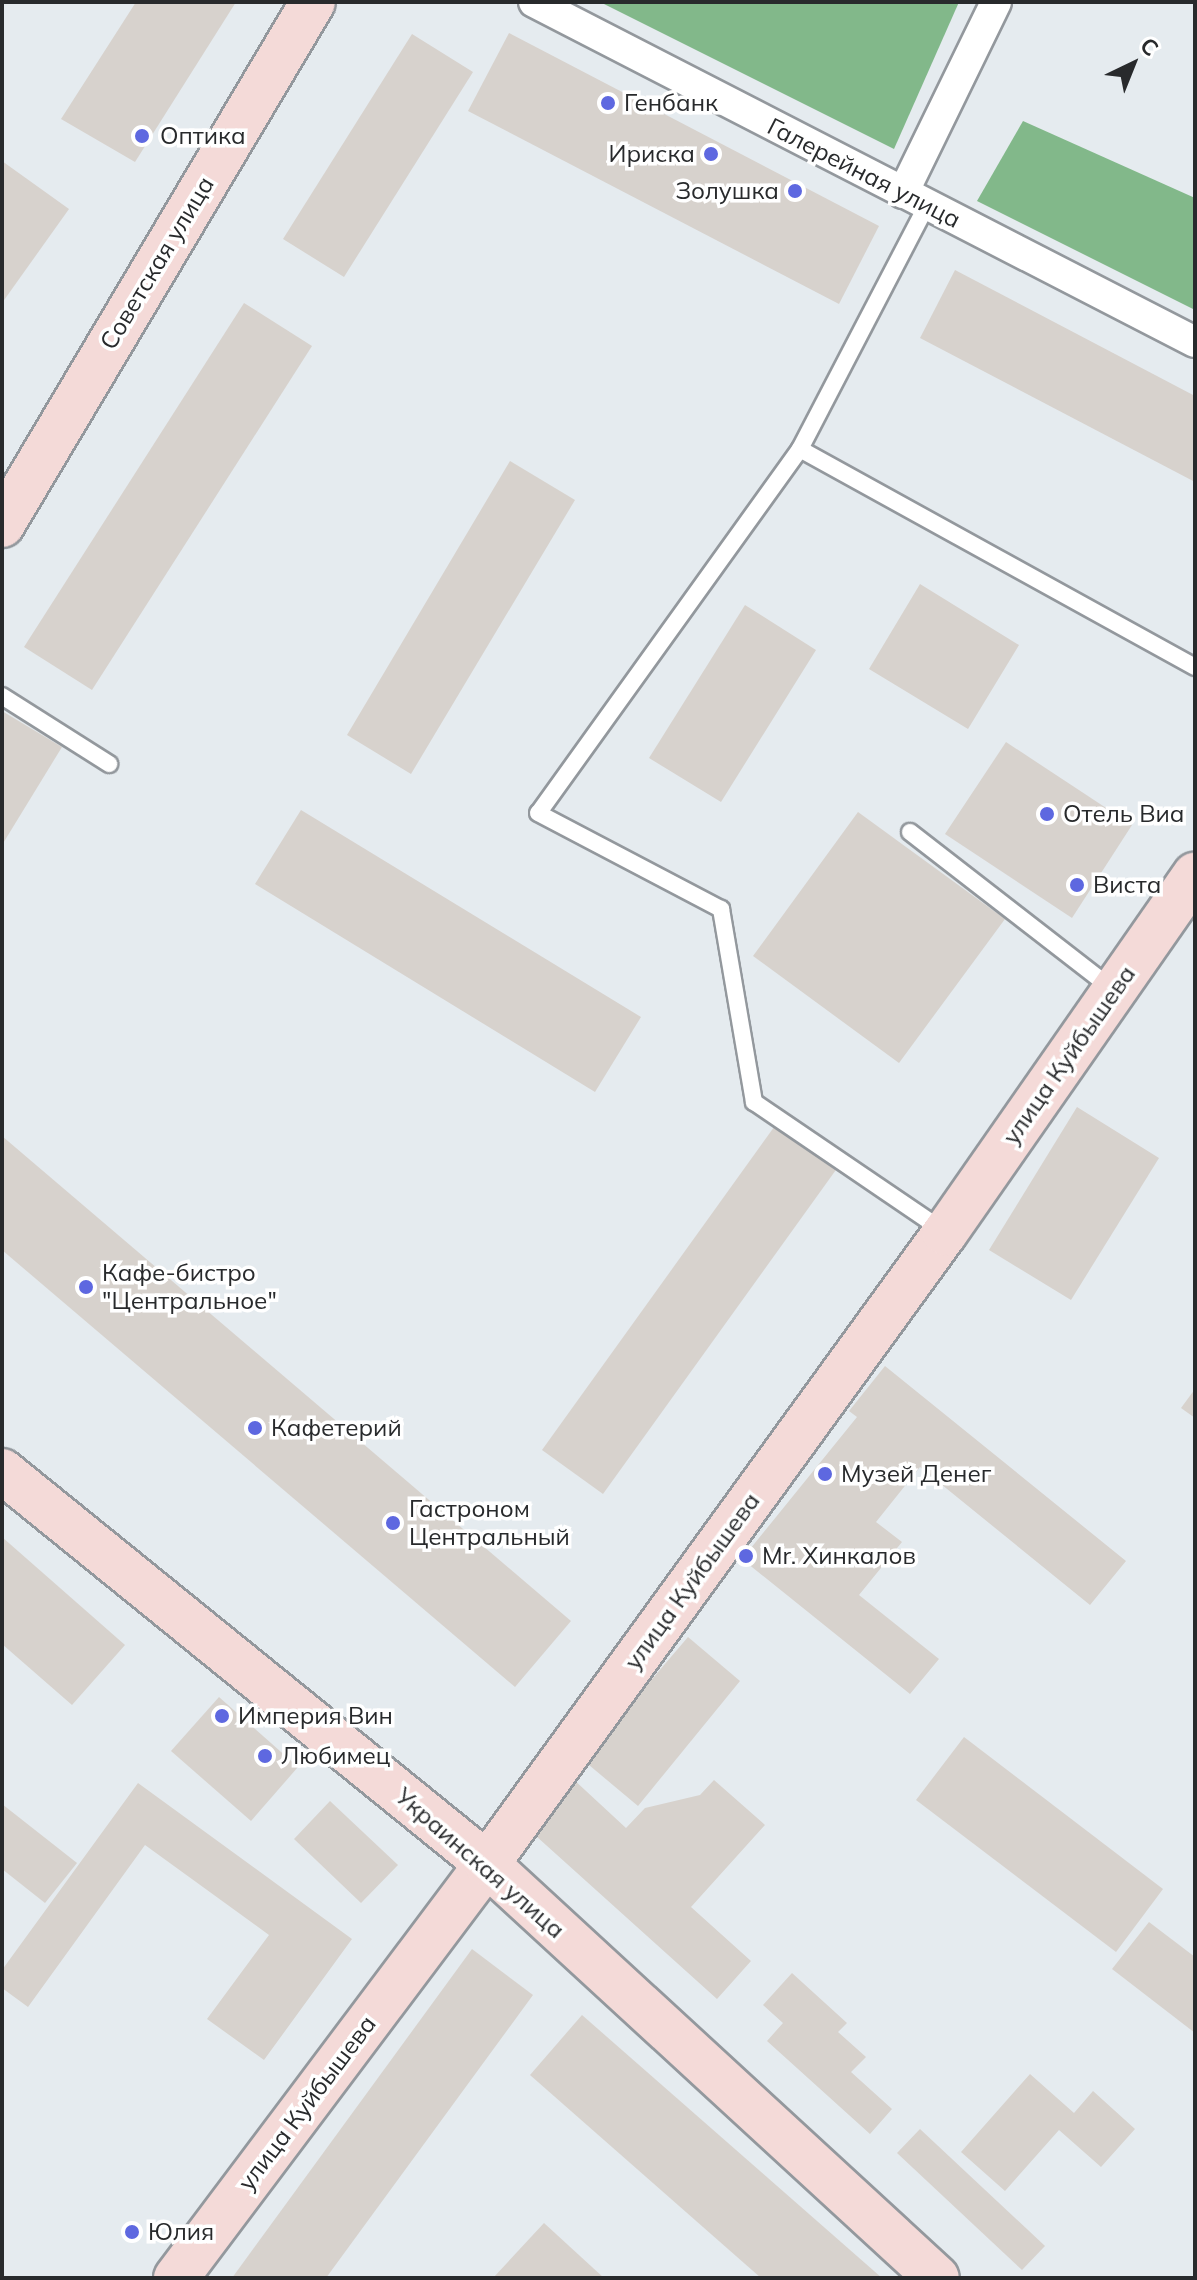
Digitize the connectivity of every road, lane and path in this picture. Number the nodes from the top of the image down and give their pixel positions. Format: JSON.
{"nodes":[{"id":1,"x":313,"y":2,"type":"edge"},
{"id":2,"x":534,"y":2,"type":"edge"},
{"id":3,"x":996,"y":2,"type":"edge"},
{"id":4,"x":915,"y":199,"type":"junction"},
{"id":5,"x":1195,"y":342,"type":"edge"},
{"id":6,"x":800,"y":449,"type":"junction"},
{"id":7,"x":2,"y":525,"type":"edge"},
{"id":8,"x":1195,"y":667,"type":"edge"},
{"id":9,"x":2,"y":696,"type":"edge"},
{"id":10,"x":109,"y":764,"type":"dead end"},
{"id":11,"x":910,"y":832,"type":"dead end"},
{"id":12,"x":1195,"y":875,"type":"edge"},
{"id":13,"x":1114,"y":990,"type":"junction"},
{"id":14,"x":945,"y":1233,"type":"junction"},
{"id":15,"x":2,"y":1471,"type":"edge"},
{"id":16,"x":487,"y":1864,"type":"junction"},
{"id":17,"x":176,"y":2278,"type":"edge"},
{"id":18,"x":937,"y":2278,"type":"edge"}],
"edges":[{"from":1,"to":7,"type":"main road","name":"Советская улица"},
{"from":2,"to":4,"type":"street","name":"Галерейная улица"},
{"from":3,"to":4,"type":"street"},
{"from":4,"to":5,"type":"street","name":"Галерейная улица"},
{"from":4,"to":6,"type":"lane"},
{"from":6,"to":8,"type":"lane"},
{"from":6,"to":14,"type":"lane"},
{"from":9,"to":10,"type":"lane"},
{"from":11,"to":13,"type":"lane"},
{"from":12,"to":13,"type":"main road","name":"улица Куйбышева"},
{"from":13,"to":14,"type":"main road","name":"улица Куйбышева"},
{"from":14,"to":16,"type":"main road","name":"улица Куйбышева"},
{"from":15,"to":16,"type":"main road","name":"Украинская улица"},
{"from":16,"to":17,"type":"main road","name":"улица Куйбышева"},
{"from":16,"to":18,"type":"main road","name":"Украинская улица"}]}
